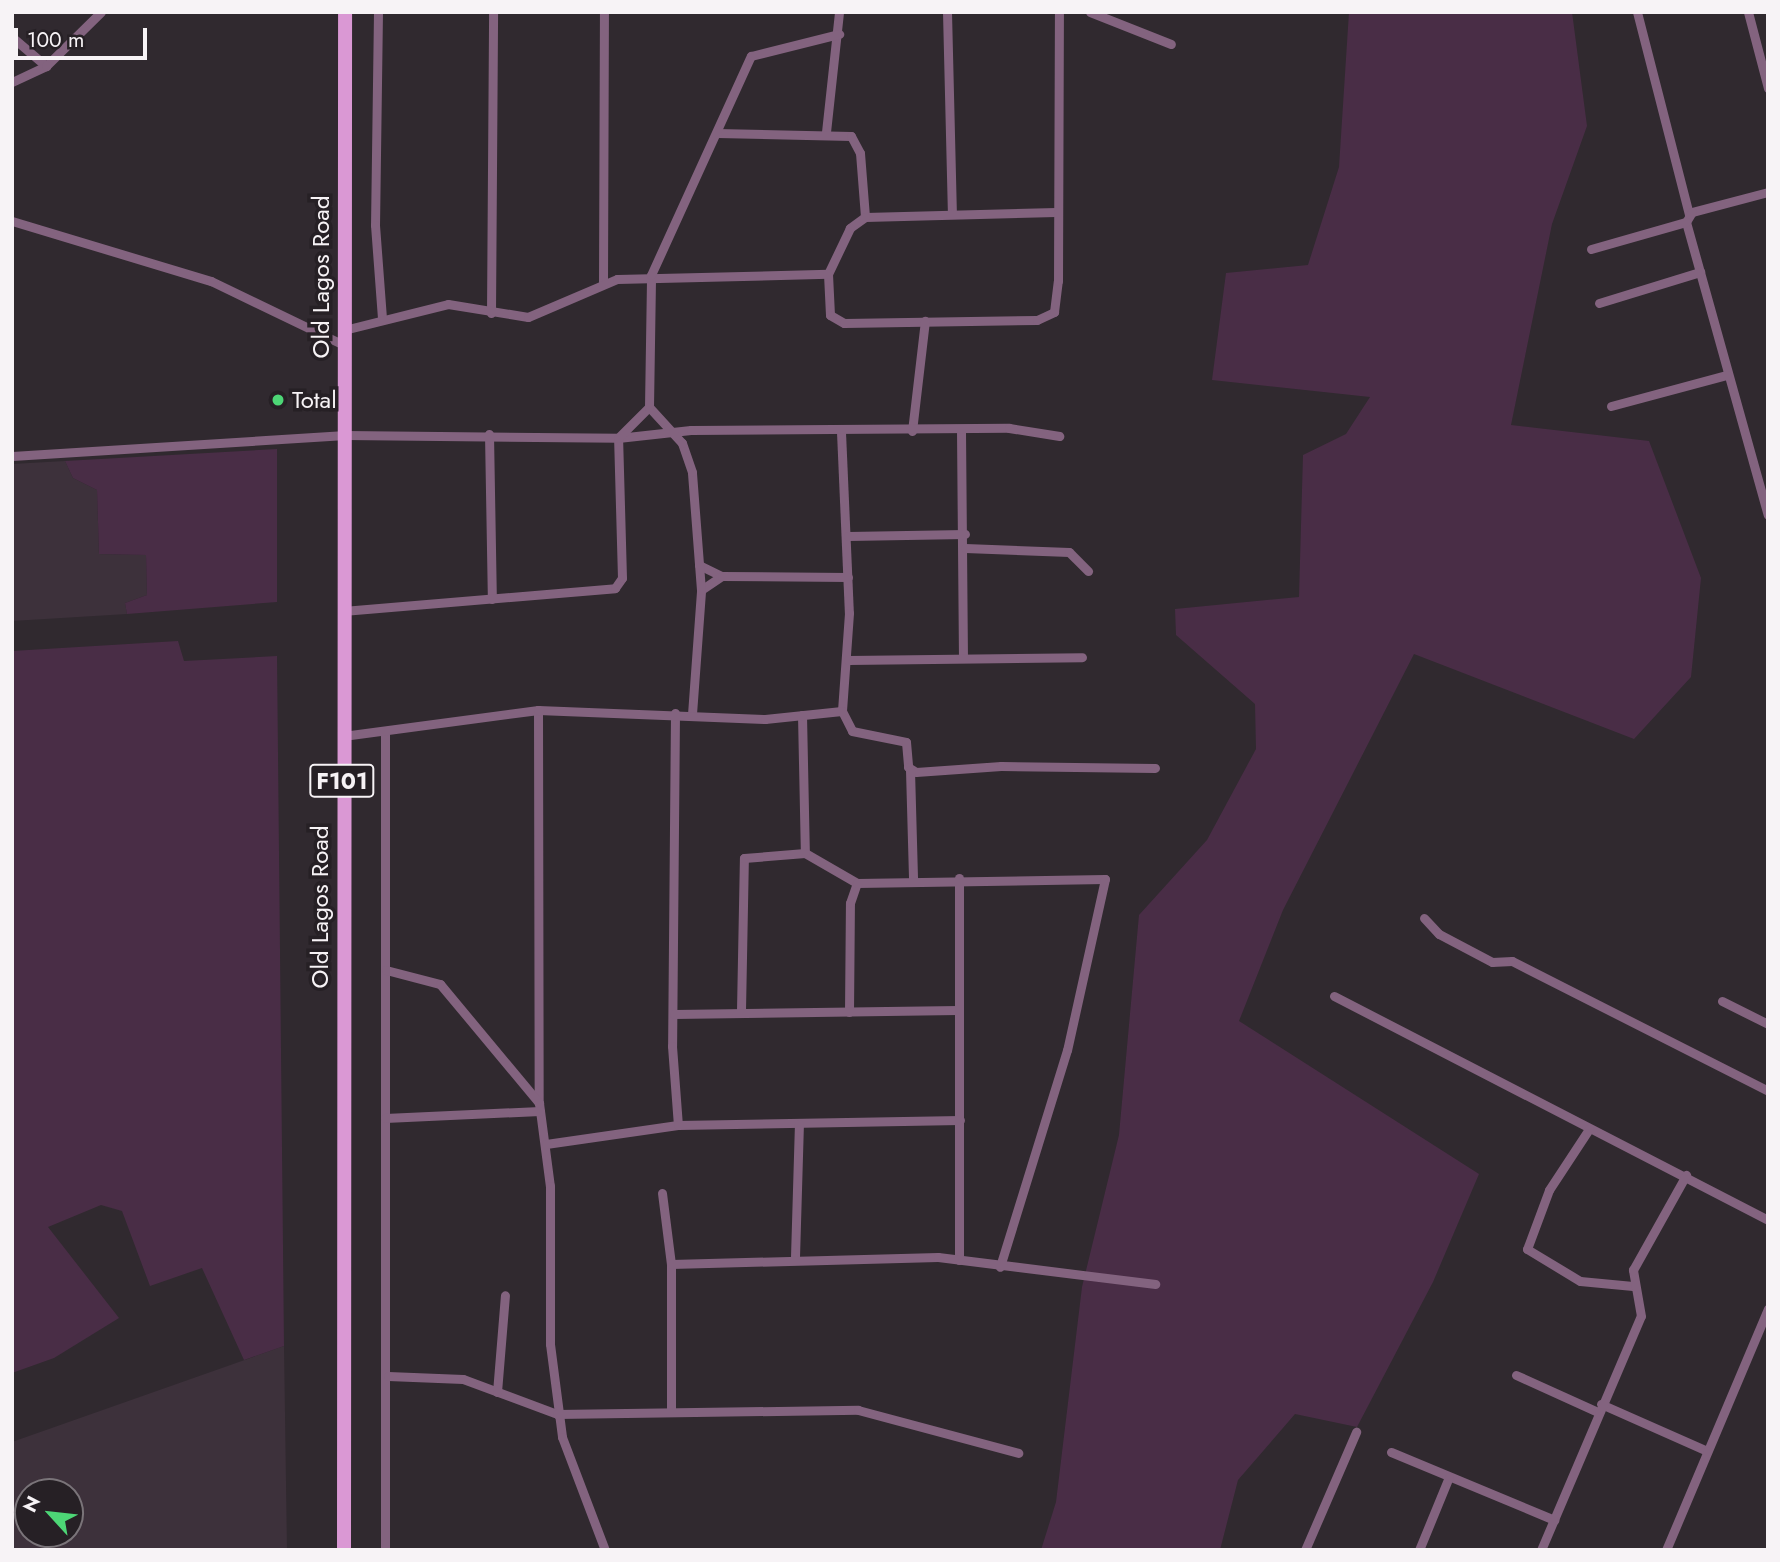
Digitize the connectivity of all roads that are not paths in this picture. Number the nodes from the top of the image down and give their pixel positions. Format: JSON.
{"nodes":[{"id":1,"x":101,"y":12,"type":"edge"},
{"id":2,"x":345,"y":12,"type":"edge"},
{"id":3,"x":378,"y":12,"type":"edge"},
{"id":4,"x":493,"y":12,"type":"edge"},
{"id":5,"x":604,"y":12,"type":"edge"},
{"id":6,"x":839,"y":12,"type":"edge"},
{"id":7,"x":947,"y":12,"type":"edge"},
{"id":8,"x":1059,"y":12,"type":"edge"},
{"id":9,"x":1090,"y":12,"type":"edge"},
{"id":10,"x":1637,"y":12,"type":"edge"},
{"id":11,"x":1748,"y":12,"type":"edge"},
{"id":12,"x":839,"y":34,"type":"junction"},
{"id":13,"x":12,"y":37,"type":"edge"},
{"id":14,"x":1171,"y":44,"type":"dead end"},
{"id":15,"x":46,"y":66,"type":"junction"},
{"id":16,"x":1765,"y":71,"type":"edge"},
{"id":17,"x":12,"y":82,"type":"edge"},
{"id":18,"x":1768,"y":88,"type":"edge"},
{"id":19,"x":826,"y":132,"type":"junction"},
{"id":20,"x":717,"y":133,"type":"junction"},
{"id":21,"x":1768,"y":192,"type":"edge"},
{"id":22,"x":1056,"y":212,"type":"junction"},
{"id":23,"x":952,"y":213,"type":"junction"},
{"id":24,"x":865,"y":217,"type":"junction"},
{"id":25,"x":1688,"y":218,"type":"junction"},
{"id":26,"x":12,"y":221,"type":"edge"},
{"id":27,"x":1591,"y":249,"type":"dead end"},
{"id":28,"x":1700,"y":272,"type":"junction"},
{"id":29,"x":828,"y":274,"type":"junction"},
{"id":30,"x":650,"y":275,"type":"junction"},
{"id":31,"x":603,"y":284,"type":"junction"},
{"id":32,"x":1599,"y":303,"type":"dead end"},
{"id":33,"x":491,"y":313,"type":"junction"},
{"id":34,"x":382,"y":318,"type":"junction"},
{"id":35,"x":925,"y":321,"type":"junction"},
{"id":36,"x":344,"y":337,"type":"junction"},
{"id":37,"x":1727,"y":375,"type":"junction"},
{"id":38,"x":1611,"y":406,"type":"dead end"},
{"id":39,"x":649,"y":407,"type":"junction"},
{"id":40,"x":961,"y":431,"type":"junction"},
{"id":41,"x":841,"y":432,"type":"junction"},
{"id":42,"x":912,"y":432,"type":"junction"},
{"id":43,"x":674,"y":434,"type":"junction"},
{"id":44,"x":345,"y":435,"type":"junction"},
{"id":45,"x":489,"y":435,"type":"junction"},
{"id":46,"x":1059,"y":436,"type":"dead end"},
{"id":47,"x":618,"y":438,"type":"junction"},
{"id":48,"x":12,"y":456,"type":"edge"},
{"id":49,"x":1768,"y":515,"type":"edge"},
{"id":50,"x":965,"y":534,"type":"junction"},
{"id":51,"x":848,"y":536,"type":"junction"},
{"id":52,"x":965,"y":548,"type":"junction"},
{"id":53,"x":699,"y":565,"type":"junction"},
{"id":54,"x":1088,"y":571,"type":"dead end"},
{"id":55,"x":722,"y":576,"type":"junction"},
{"id":56,"x":848,"y":578,"type":"junction"},
{"id":57,"x":701,"y":590,"type":"junction"},
{"id":58,"x":492,"y":599,"type":"junction"},
{"id":59,"x":343,"y":611,"type":"junction"},
{"id":60,"x":1082,"y":657,"type":"dead end"},
{"id":61,"x":963,"y":658,"type":"junction"},
{"id":62,"x":848,"y":660,"type":"junction"},
{"id":63,"x":538,"y":710,"type":"junction"},
{"id":64,"x":842,"y":711,"type":"junction"},
{"id":65,"x":675,"y":713,"type":"junction"},
{"id":66,"x":692,"y":713,"type":"junction"},
{"id":67,"x":802,"y":715,"type":"junction"},
{"id":68,"x":385,"y":731,"type":"junction"},
{"id":69,"x":343,"y":736,"type":"junction"},
{"id":70,"x":1155,"y":768,"type":"dead end"},
{"id":71,"x":910,"y":770,"type":"junction"},
{"id":72,"x":805,"y":853,"type":"junction"},
{"id":73,"x":913,"y":878,"type":"junction"},
{"id":74,"x":959,"y":878,"type":"junction"},
{"id":75,"x":857,"y":883,"type":"junction"},
{"id":76,"x":1423,"y":918,"type":"dead end"},
{"id":77,"x":386,"y":970,"type":"junction"},
{"id":78,"x":1334,"y":996,"type":"dead end"},
{"id":79,"x":1722,"y":1001,"type":"dead end"},
{"id":80,"x":741,"y":1010,"type":"junction"},
{"id":81,"x":958,"y":1010,"type":"junction"},
{"id":82,"x":849,"y":1012,"type":"junction"},
{"id":83,"x":674,"y":1014,"type":"junction"},
{"id":84,"x":1768,"y":1024,"type":"edge"},
{"id":85,"x":1768,"y":1091,"type":"edge"},
{"id":86,"x":540,"y":1107,"type":"junction"},
{"id":87,"x":385,"y":1118,"type":"junction"},
{"id":88,"x":960,"y":1120,"type":"junction"},
{"id":89,"x":799,"y":1124,"type":"junction"},
{"id":90,"x":678,"y":1125,"type":"junction"},
{"id":91,"x":1589,"y":1129,"type":"junction"},
{"id":92,"x":546,"y":1144,"type":"junction"},
{"id":93,"x":1686,"y":1175,"type":"junction"},
{"id":94,"x":662,"y":1193,"type":"dead end"},
{"id":95,"x":1768,"y":1220,"type":"edge"},
{"id":96,"x":795,"y":1257,"type":"junction"},
{"id":97,"x":959,"y":1260,"type":"junction"},
{"id":98,"x":671,"y":1264,"type":"junction"},
{"id":99,"x":1000,"y":1266,"type":"junction"},
{"id":100,"x":1155,"y":1284,"type":"dead end"},
{"id":101,"x":1633,"y":1286,"type":"junction"},
{"id":102,"x":505,"y":1295,"type":"dead end"},
{"id":103,"x":1768,"y":1309,"type":"edge"},
{"id":104,"x":1516,"y":1375,"type":"dead end"},
{"id":105,"x":388,"y":1376,"type":"junction"},
{"id":106,"x":497,"y":1392,"type":"junction"},
{"id":107,"x":1599,"y":1408,"type":"junction"},
{"id":108,"x":671,"y":1411,"type":"junction"},
{"id":109,"x":557,"y":1414,"type":"junction"},
{"id":110,"x":1356,"y":1432,"type":"dead end"},
{"id":111,"x":1705,"y":1450,"type":"junction"},
{"id":112,"x":1391,"y":1452,"type":"dead end"},
{"id":113,"x":1018,"y":1453,"type":"dead end"},
{"id":114,"x":1449,"y":1477,"type":"junction"},
{"id":115,"x":1554,"y":1520,"type":"junction"},
{"id":116,"x":344,"y":1550,"type":"edge"},
{"id":117,"x":385,"y":1550,"type":"edge"},
{"id":118,"x":605,"y":1550,"type":"edge"},
{"id":119,"x":1305,"y":1550,"type":"edge"},
{"id":120,"x":1419,"y":1550,"type":"edge"},
{"id":121,"x":1541,"y":1550,"type":"edge"},
{"id":122,"x":1667,"y":1550,"type":"edge"}],
"edges":[{"from":1,"to":15,"type":"street"},
{"from":2,"to":36,"type":"main road","name":"Old Lagos Road","number":"F101"},
{"from":3,"to":34,"type":"street"},
{"from":4,"to":33,"type":"street"},
{"from":5,"to":31,"type":"street"},
{"from":6,"to":12,"type":"street"},
{"from":7,"to":23,"type":"street"},
{"from":8,"to":22,"type":"street"},
{"from":9,"to":14,"type":"street"},
{"from":10,"to":25,"type":"street"},
{"from":11,"to":16,"type":"street"},
{"from":12,"to":19,"type":"street"},
{"from":12,"to":20,"type":"street"},
{"from":13,"to":15,"type":"street"},
{"from":15,"to":17,"type":"street"},
{"from":16,"to":18,"type":"street"},
{"from":19,"to":20,"type":"street"},
{"from":19,"to":24,"type":"street"},
{"from":20,"to":30,"type":"street"},
{"from":21,"to":25,"type":"street"},
{"from":22,"to":23,"type":"street"},
{"from":22,"to":35,"type":"street"},
{"from":23,"to":24,"type":"street"},
{"from":24,"to":29,"type":"street"},
{"from":25,"to":27,"type":"street"},
{"from":25,"to":28,"type":"street"},
{"from":26,"to":36,"type":"street"},
{"from":28,"to":32,"type":"street"},
{"from":28,"to":37,"type":"street"},
{"from":29,"to":30,"type":"street"},
{"from":29,"to":35,"type":"street"},
{"from":30,"to":31,"type":"street"},
{"from":30,"to":39,"type":"street"},
{"from":31,"to":33,"type":"street"},
{"from":33,"to":34,"type":"street"},
{"from":34,"to":36,"type":"street"},
{"from":35,"to":42,"type":"street"},
{"from":36,"to":44,"type":"main road","name":"Old Lagos Road","number":"F101"},
{"from":37,"to":38,"type":"street"},
{"from":37,"to":49,"type":"street"},
{"from":39,"to":43,"type":"street"},
{"from":39,"to":47,"type":"street"},
{"from":40,"to":42,"type":"street"},
{"from":40,"to":46,"type":"street"},
{"from":40,"to":50,"type":"street"},
{"from":41,"to":42,"type":"street"},
{"from":41,"to":43,"type":"street"},
{"from":41,"to":51,"type":"street"},
{"from":43,"to":47,"type":"street"},
{"from":43,"to":53,"type":"street"},
{"from":44,"to":45,"type":"street"},
{"from":44,"to":48,"type":"street"},
{"from":44,"to":59,"type":"main road","name":"Old Lagos Road","number":"F101"},
{"from":45,"to":47,"type":"street"},
{"from":45,"to":58,"type":"street"},
{"from":47,"to":58,"type":"street"},
{"from":50,"to":51,"type":"street"},
{"from":50,"to":52,"type":"street"},
{"from":51,"to":56,"type":"street"},
{"from":52,"to":54,"type":"street"},
{"from":52,"to":61,"type":"street"},
{"from":53,"to":55,"type":"street"},
{"from":53,"to":57,"type":"street"},
{"from":55,"to":56,"type":"street"},
{"from":55,"to":57,"type":"street"},
{"from":56,"to":62,"type":"street"},
{"from":57,"to":66,"type":"street"},
{"from":58,"to":59,"type":"street"},
{"from":59,"to":69,"type":"main road","name":"Old Lagos Road","number":"F101"},
{"from":60,"to":61,"type":"street"},
{"from":61,"to":62,"type":"street"},
{"from":62,"to":64,"type":"street"},
{"from":63,"to":65,"type":"street"},
{"from":63,"to":68,"type":"street"},
{"from":63,"to":86,"type":"street"},
{"from":64,"to":67,"type":"street"},
{"from":64,"to":71,"type":"street"},
{"from":65,"to":66,"type":"street"},
{"from":65,"to":83,"type":"street"},
{"from":66,"to":67,"type":"street"},
{"from":67,"to":72,"type":"street"},
{"from":68,"to":69,"type":"street"},
{"from":68,"to":77,"type":"street"},
{"from":69,"to":116,"type":"main road","name":"Old Lagos Road","number":"F101"},
{"from":70,"to":71,"type":"street"},
{"from":71,"to":73,"type":"street"},
{"from":72,"to":75,"type":"street"},
{"from":72,"to":80,"type":"street"},
{"from":73,"to":74,"type":"street"},
{"from":73,"to":75,"type":"street"},
{"from":74,"to":81,"type":"street"},
{"from":74,"to":99,"type":"street"},
{"from":75,"to":82,"type":"street"},
{"from":76,"to":85,"type":"street"},
{"from":77,"to":86,"type":"street"},
{"from":77,"to":87,"type":"street"},
{"from":78,"to":91,"type":"street"},
{"from":79,"to":84,"type":"street"},
{"from":80,"to":82,"type":"street"},
{"from":80,"to":83,"type":"street"},
{"from":81,"to":82,"type":"street"},
{"from":81,"to":88,"type":"street"},
{"from":83,"to":90,"type":"street"},
{"from":86,"to":87,"type":"street"},
{"from":86,"to":92,"type":"street"},
{"from":87,"to":105,"type":"street"},
{"from":88,"to":89,"type":"street"},
{"from":88,"to":97,"type":"street"},
{"from":89,"to":90,"type":"street"},
{"from":89,"to":96,"type":"street"},
{"from":90,"to":92,"type":"street"},
{"from":91,"to":93,"type":"street"},
{"from":91,"to":101,"type":"street"},
{"from":92,"to":109,"type":"street"},
{"from":93,"to":95,"type":"street"},
{"from":93,"to":101,"type":"street"},
{"from":94,"to":98,"type":"street"},
{"from":96,"to":97,"type":"street"},
{"from":96,"to":98,"type":"street"},
{"from":97,"to":99,"type":"street"},
{"from":98,"to":108,"type":"street"},
{"from":99,"to":100,"type":"street"},
{"from":101,"to":107,"type":"street"},
{"from":102,"to":106,"type":"street"},
{"from":103,"to":111,"type":"street"},
{"from":104,"to":107,"type":"street"},
{"from":105,"to":106,"type":"street"},
{"from":105,"to":117,"type":"street"},
{"from":106,"to":109,"type":"street"},
{"from":107,"to":111,"type":"street"},
{"from":107,"to":115,"type":"street"},
{"from":108,"to":109,"type":"street"},
{"from":108,"to":113,"type":"street"},
{"from":109,"to":118,"type":"street"},
{"from":110,"to":119,"type":"street"},
{"from":111,"to":122,"type":"street"},
{"from":112,"to":114,"type":"street"},
{"from":114,"to":115,"type":"street"},
{"from":114,"to":120,"type":"street"},
{"from":115,"to":121,"type":"street"}]}
